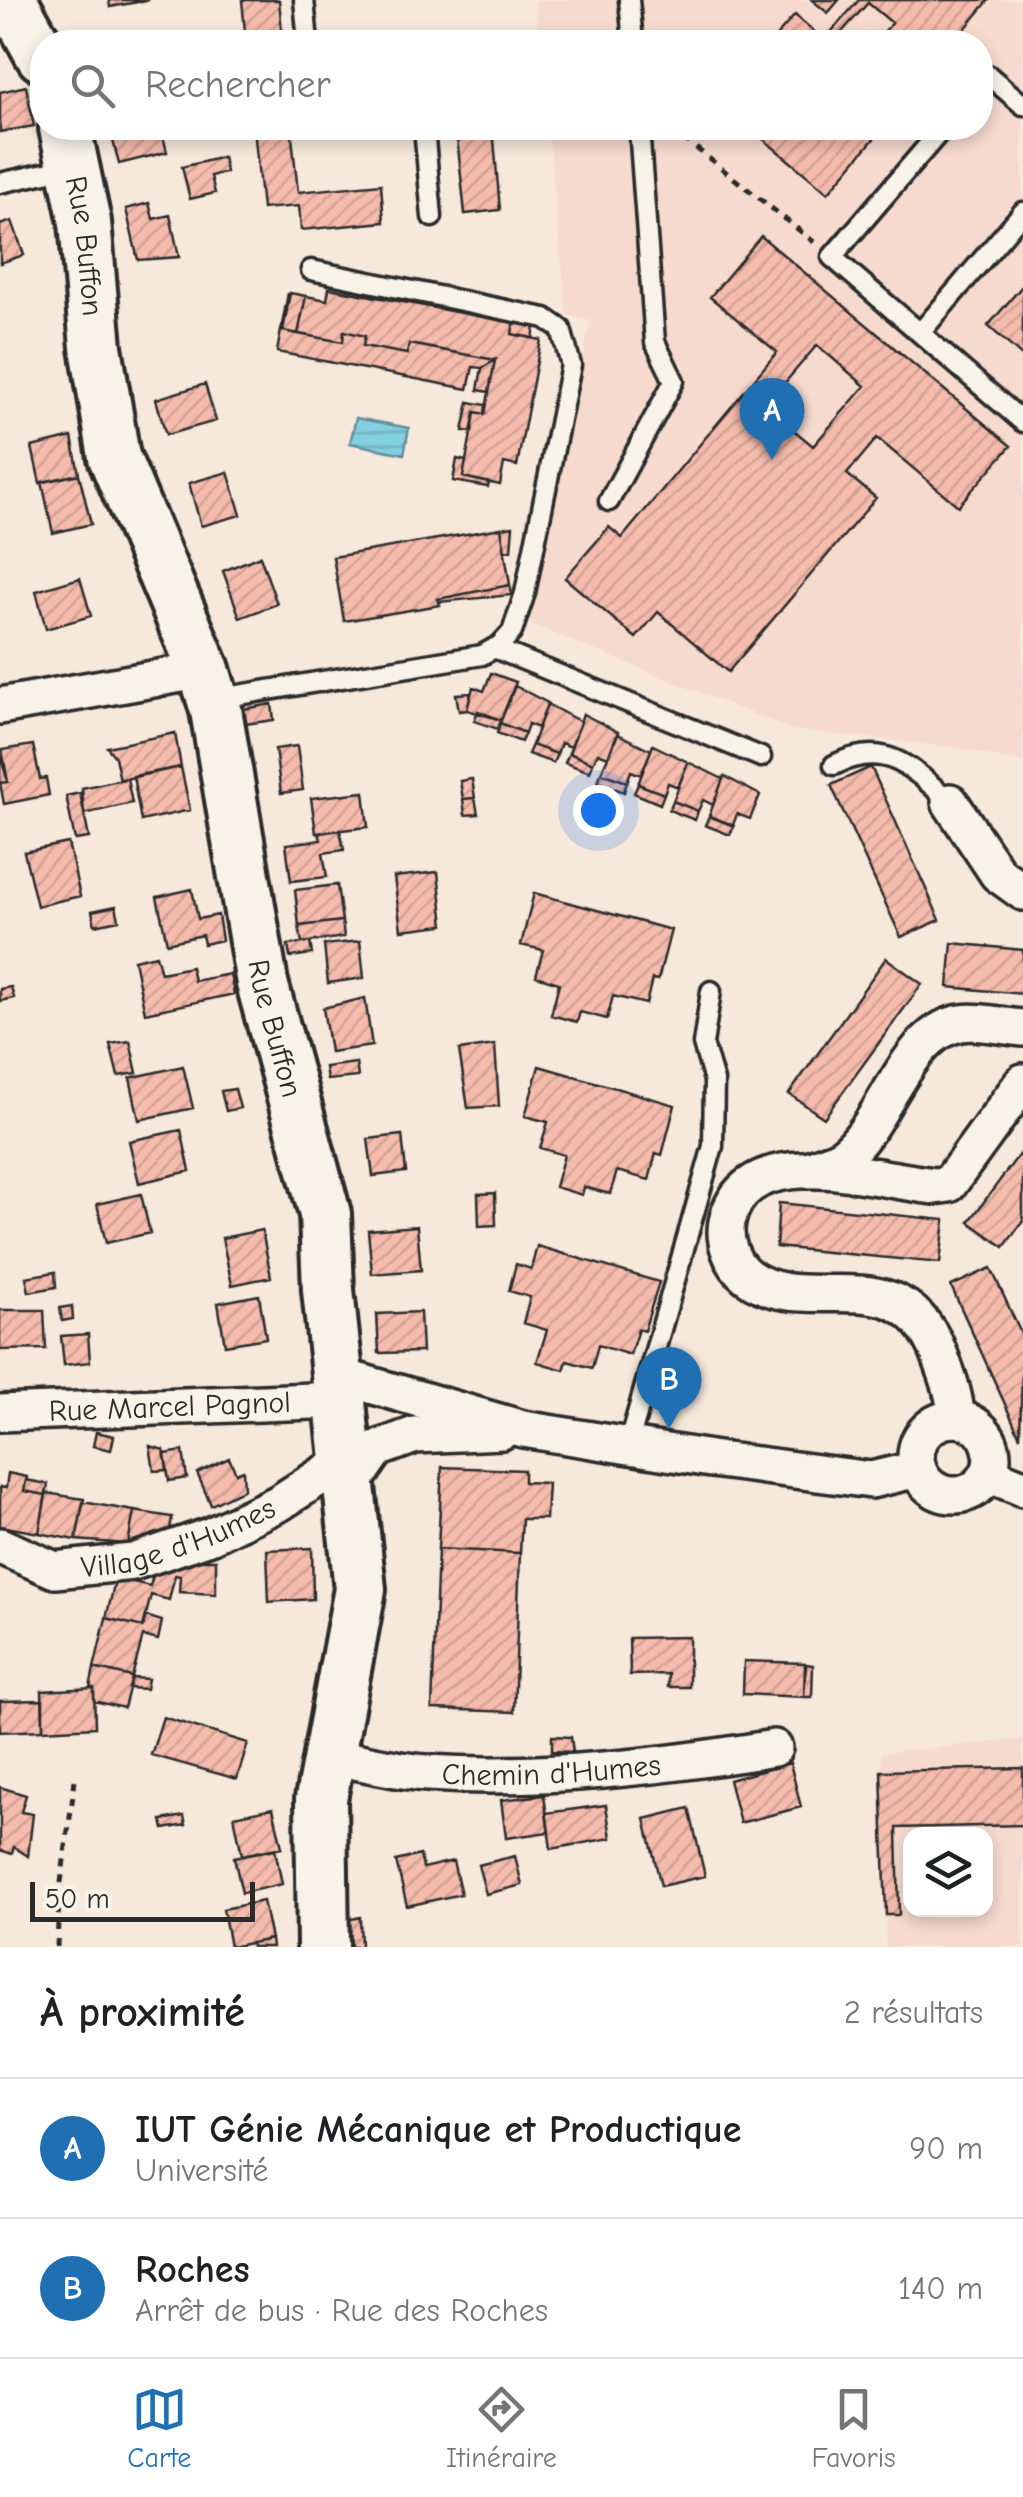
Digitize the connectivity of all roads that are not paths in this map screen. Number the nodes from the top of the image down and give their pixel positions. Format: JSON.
{"nodes":[{"id":1,"x":304,"y":0,"type":"edge"},
{"id":2,"x":629,"y":0,"type":"edge"},
{"id":3,"x":307,"y":30,"type":"edge"},
{"id":4,"x":631,"y":30,"type":"edge"},
{"id":5,"x":993,"y":79,"type":"edge"},
{"id":6,"x":1023,"y":105,"type":"edge"},
{"id":7,"x":425,"y":140,"type":"edge"},
{"id":8,"x":640,"y":140,"type":"edge"},
{"id":9,"x":933,"y":140,"type":"edge"},
{"id":10,"x":69,"y":147,"type":"edge"},
{"id":11,"x":0,"y":183,"type":"edge"},
{"id":12,"x":1023,"y":212,"type":"edge"},
{"id":13,"x":432,"y":217,"type":"dead end"},
{"id":14,"x":311,"y":270,"type":"dead end"},
{"id":15,"x":920,"y":333,"type":"junction"},
{"id":16,"x":1023,"y":422,"type":"edge"},
{"id":17,"x":609,"y":501,"type":"dead end"},
{"id":18,"x":494,"y":648,"type":"junction"},
{"id":19,"x":208,"y":685,"type":"junction"},
{"id":20,"x":0,"y":706,"type":"edge"},
{"id":21,"x":761,"y":757,"type":"dead end"},
{"id":22,"x":834,"y":765,"type":"dead end"},
{"id":23,"x":950,"y":802,"type":"joint"},
{"id":24,"x":1023,"y":892,"type":"edge"},
{"id":25,"x":712,"y":991,"type":"dead end"},
{"id":26,"x":1015,"y":1031,"type":"edge"},
{"id":27,"x":1023,"y":1082,"type":"edge"},
{"id":28,"x":808,"y":1170,"type":"junction"},
{"id":29,"x":337,"y":1387,"type":"junction"},
{"id":30,"x":0,"y":1413,"type":"edge"},
{"id":31,"x":956,"y":1420,"type":"junction"},
{"id":32,"x":523,"y":1428,"type":"junction"},
{"id":33,"x":628,"y":1446,"type":"junction"},
{"id":34,"x":918,"y":1469,"type":"junction"},
{"id":35,"x":348,"y":1474,"type":"junction"},
{"id":36,"x":988,"y":1474,"type":"junction"},
{"id":37,"x":1023,"y":1488,"type":"edge"},
{"id":38,"x":0,"y":1546,"type":"edge"},
{"id":39,"x":774,"y":1748,"type":"dead end"},
{"id":40,"x":328,"y":1756,"type":"junction"},
{"id":41,"x":323,"y":1947,"type":"edge"}],
"edges":[{"from":1,"to":3,"type":"lane"},
{"from":2,"to":4,"type":"lane"},
{"from":5,"to":6,"type":"lane"},
{"from":7,"to":13,"type":"lane"},
{"from":8,"to":17,"type":"lane"},
{"from":9,"to":15,"type":"lane"},
{"from":10,"to":11,"type":"lane"},
{"from":10,"to":19,"type":"main road","name":"Rue Buffon"},
{"from":12,"to":15,"type":"lane"},
{"from":14,"to":18,"type":"lane"},
{"from":15,"to":16,"type":"lane"},
{"from":18,"to":19,"type":"lane"},
{"from":18,"to":21,"type":"lane"},
{"from":19,"to":20,"type":"street"},
{"from":19,"to":29,"type":"main road","name":"Rue Buffon"},
{"from":22,"to":23,"type":"lane"},
{"from":23,"to":24,"type":"street"},
{"from":25,"to":33,"type":"lane"},
{"from":26,"to":28,"type":"street"},
{"from":27,"to":28,"type":"street"},
{"from":28,"to":31,"type":"street"},
{"from":29,"to":30,"type":"street","name":"Rue Marcel Pagnol"},
{"from":29,"to":32,"type":"street","name":"Rue Marcel Pagnol"},
{"from":29,"to":35,"type":"main road","name":"Rue Buffon"},
{"from":31,"to":34,"type":"street"},
{"from":31,"to":36,"type":"street"},
{"from":32,"to":33,"type":"street"},
{"from":32,"to":35,"type":"street"},
{"from":33,"to":34,"type":"street"},
{"from":34,"to":36,"type":"street"},
{"from":35,"to":38,"type":"street","name":"Village d'Humes"},
{"from":35,"to":40,"type":"main road","name":"Rue Buffon"},
{"from":36,"to":37,"type":"street"},
{"from":39,"to":40,"type":"street","name":"Chemin d'Humes"},
{"from":40,"to":41,"type":"main road","name":"Rue Buffon"}]}
